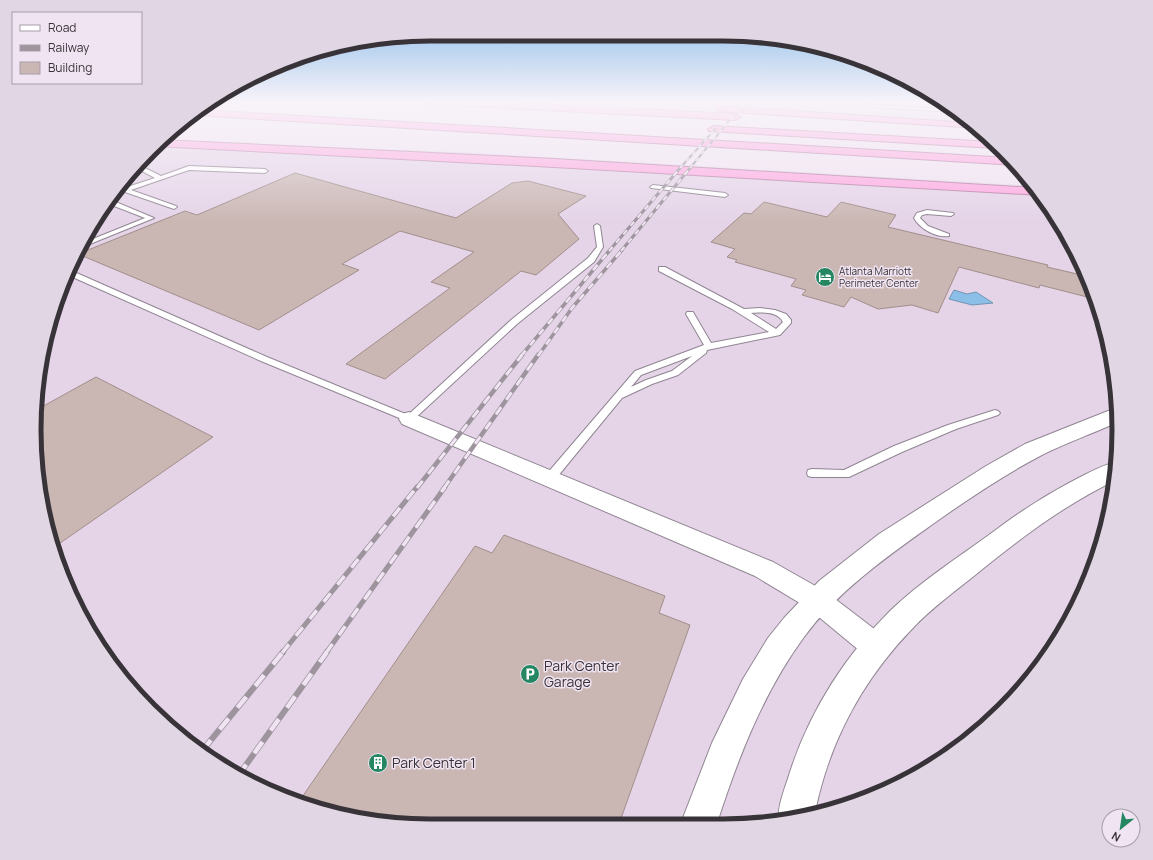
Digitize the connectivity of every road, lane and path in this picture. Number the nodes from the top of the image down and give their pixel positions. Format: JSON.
{"nodes":[{"id":1,"x":667,"y":141,"type":"edge"},
{"id":2,"x":919,"y":141,"type":"edge"},
{"id":3,"x":168,"y":144,"type":"edge"},
{"id":4,"x":987,"y":145,"type":"edge"},
{"id":5,"x":551,"y":146,"type":"dead end"},
{"id":6,"x":596,"y":146,"type":"junction"},
{"id":7,"x":294,"y":150,"type":"junction"},
{"id":8,"x":832,"y":151,"type":"junction"},
{"id":9,"x":1004,"y":161,"type":"edge"},
{"id":10,"x":814,"y":162,"type":"dead end"},
{"id":11,"x":142,"y":169,"type":"edge"},
{"id":12,"x":265,"y":171,"type":"dead end"},
{"id":13,"x":159,"y":177,"type":"junction"},
{"id":14,"x":1023,"y":182,"type":"edge"},
{"id":15,"x":653,"y":187,"type":"dead end"},
{"id":16,"x":125,"y":190,"type":"joint"},
{"id":17,"x":1031,"y":192,"type":"edge"},
{"id":18,"x":725,"y":195,"type":"dead end"},
{"id":19,"x":114,"y":204,"type":"edge"},
{"id":20,"x":174,"y":207,"type":"dead end"},
{"id":21,"x":951,"y":214,"type":"dead end"},
{"id":22,"x":598,"y":226,"type":"dead end"},
{"id":23,"x":947,"y":235,"type":"dead end"},
{"id":24,"x":89,"y":243,"type":"edge"},
{"id":25,"x":662,"y":269,"type":"dead end"},
{"id":26,"x":74,"y":275,"type":"edge"},
{"id":27,"x":743,"y":312,"type":"junction"},
{"id":28,"x":690,"y":314,"type":"dead end"},
{"id":29,"x":777,"y":333,"type":"junction"},
{"id":30,"x":709,"y":346,"type":"junction"},
{"id":31,"x":619,"y":397,"type":"junction"},
{"id":32,"x":995,"y":413,"type":"dead end"},
{"id":33,"x":1111,"y":417,"type":"edge"},
{"id":34,"x":409,"y":419,"type":"junction"},
{"id":35,"x":812,"y":473,"type":"dead end"},
{"id":36,"x":1110,"y":473,"type":"edge"},
{"id":37,"x":549,"y":479,"type":"junction"},
{"id":38,"x":817,"y":600,"type":"junction"},
{"id":39,"x":876,"y":647,"type":"junction"},
{"id":40,"x":797,"y":812,"type":"edge"},
{"id":41,"x":701,"y":819,"type":"edge"}],
"edges":[{"from":1,"to":8,"type":"highway"},
{"from":2,"to":4,"type":"highway"},
{"from":3,"to":7,"type":"highway"},
{"from":5,"to":6,"type":"highway"},
{"from":6,"to":8,"type":"highway"},
{"from":6,"to":10,"type":"highway"},
{"from":7,"to":14,"type":"highway"},
{"from":7,"to":17,"type":"highway"},
{"from":8,"to":9,"type":"highway"},
{"from":11,"to":13,"type":"lane"},
{"from":12,"to":13,"type":"lane"},
{"from":13,"to":16,"type":"lane"},
{"from":15,"to":18,"type":"lane"},
{"from":16,"to":20,"type":"lane"},
{"from":19,"to":24,"type":"lane"},
{"from":21,"to":23,"type":"lane"},
{"from":22,"to":34,"type":"lane"},
{"from":25,"to":27,"type":"lane"},
{"from":26,"to":34,"type":"lane"},
{"from":27,"to":29,"type":"lane"},
{"from":27,"to":29,"type":"lane"},
{"from":28,"to":30,"type":"lane"},
{"from":29,"to":30,"type":"lane"},
{"from":30,"to":31,"type":"lane"},
{"from":30,"to":31,"type":"lane"},
{"from":31,"to":37,"type":"lane"},
{"from":32,"to":35,"type":"lane"},
{"from":33,"to":38,"type":"main road"},
{"from":34,"to":37,"type":"street"},
{"from":36,"to":39,"type":"main road"},
{"from":37,"to":38,"type":"street"},
{"from":38,"to":39,"type":"street"},
{"from":38,"to":41,"type":"main road"},
{"from":39,"to":40,"type":"main road"}]}
